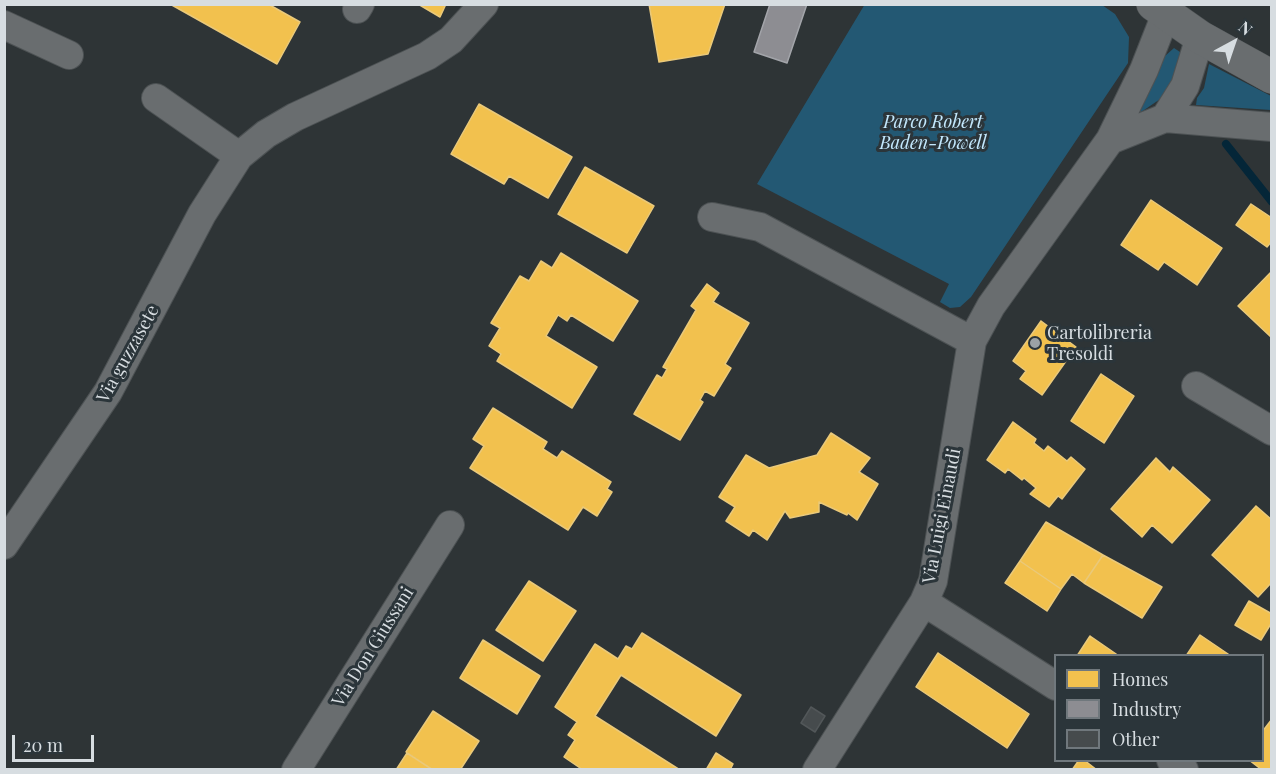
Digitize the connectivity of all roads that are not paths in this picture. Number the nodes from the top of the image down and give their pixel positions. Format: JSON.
{"nodes":[{"id":1,"x":484,"y":4,"type":"edge"},
{"id":2,"x":1159,"y":9,"type":"edge"},
{"id":3,"x":4,"y":25,"type":"edge"},
{"id":4,"x":1200,"y":37,"type":"junction"},
{"id":5,"x":69,"y":55,"type":"dead end"},
{"id":6,"x":1272,"y":76,"type":"edge"},
{"id":7,"x":156,"y":99,"type":"dead end"},
{"id":8,"x":1165,"y":118,"type":"junction"},
{"id":9,"x":1272,"y":127,"type":"edge"},
{"id":10,"x":1110,"y":140,"type":"junction"},
{"id":11,"x":239,"y":156,"type":"junction"},
{"id":12,"x":712,"y":217,"type":"dead end"},
{"id":13,"x":972,"y":341,"type":"junction"},
{"id":14,"x":1196,"y":386,"type":"dead end"},
{"id":15,"x":1272,"y":431,"type":"edge"},
{"id":16,"x":450,"y":525,"type":"dead end"},
{"id":17,"x":4,"y":545,"type":"edge"},
{"id":18,"x":924,"y":602,"type":"junction"},
{"id":19,"x":1054,"y":685,"type":"edge"},
{"id":20,"x":296,"y":770,"type":"edge"},
{"id":21,"x":817,"y":770,"type":"edge"}],
"edges":[{"from":1,"to":11,"type":"street","name":"Via guzzasete"},
{"from":2,"to":4,"type":"street"},
{"from":2,"to":10,"type":"street","name":"Via Luigi Einaudi"},
{"from":3,"to":5,"type":"street"},
{"from":4,"to":6,"type":"street"},
{"from":4,"to":8,"type":"street"},
{"from":7,"to":11,"type":"street"},
{"from":8,"to":9,"type":"street"},
{"from":8,"to":10,"type":"street"},
{"from":10,"to":13,"type":"street","name":"Via Luigi Einaudi"},
{"from":11,"to":17,"type":"street","name":"Via guzzasete"},
{"from":12,"to":13,"type":"street"},
{"from":13,"to":18,"type":"street","name":"Via Luigi Einaudi"},
{"from":14,"to":15,"type":"street"},
{"from":16,"to":20,"type":"street","name":"Via Don Giussani"},
{"from":18,"to":19,"type":"street"},
{"from":18,"to":21,"type":"street","name":"Via Luigi Einaudi"}]}
